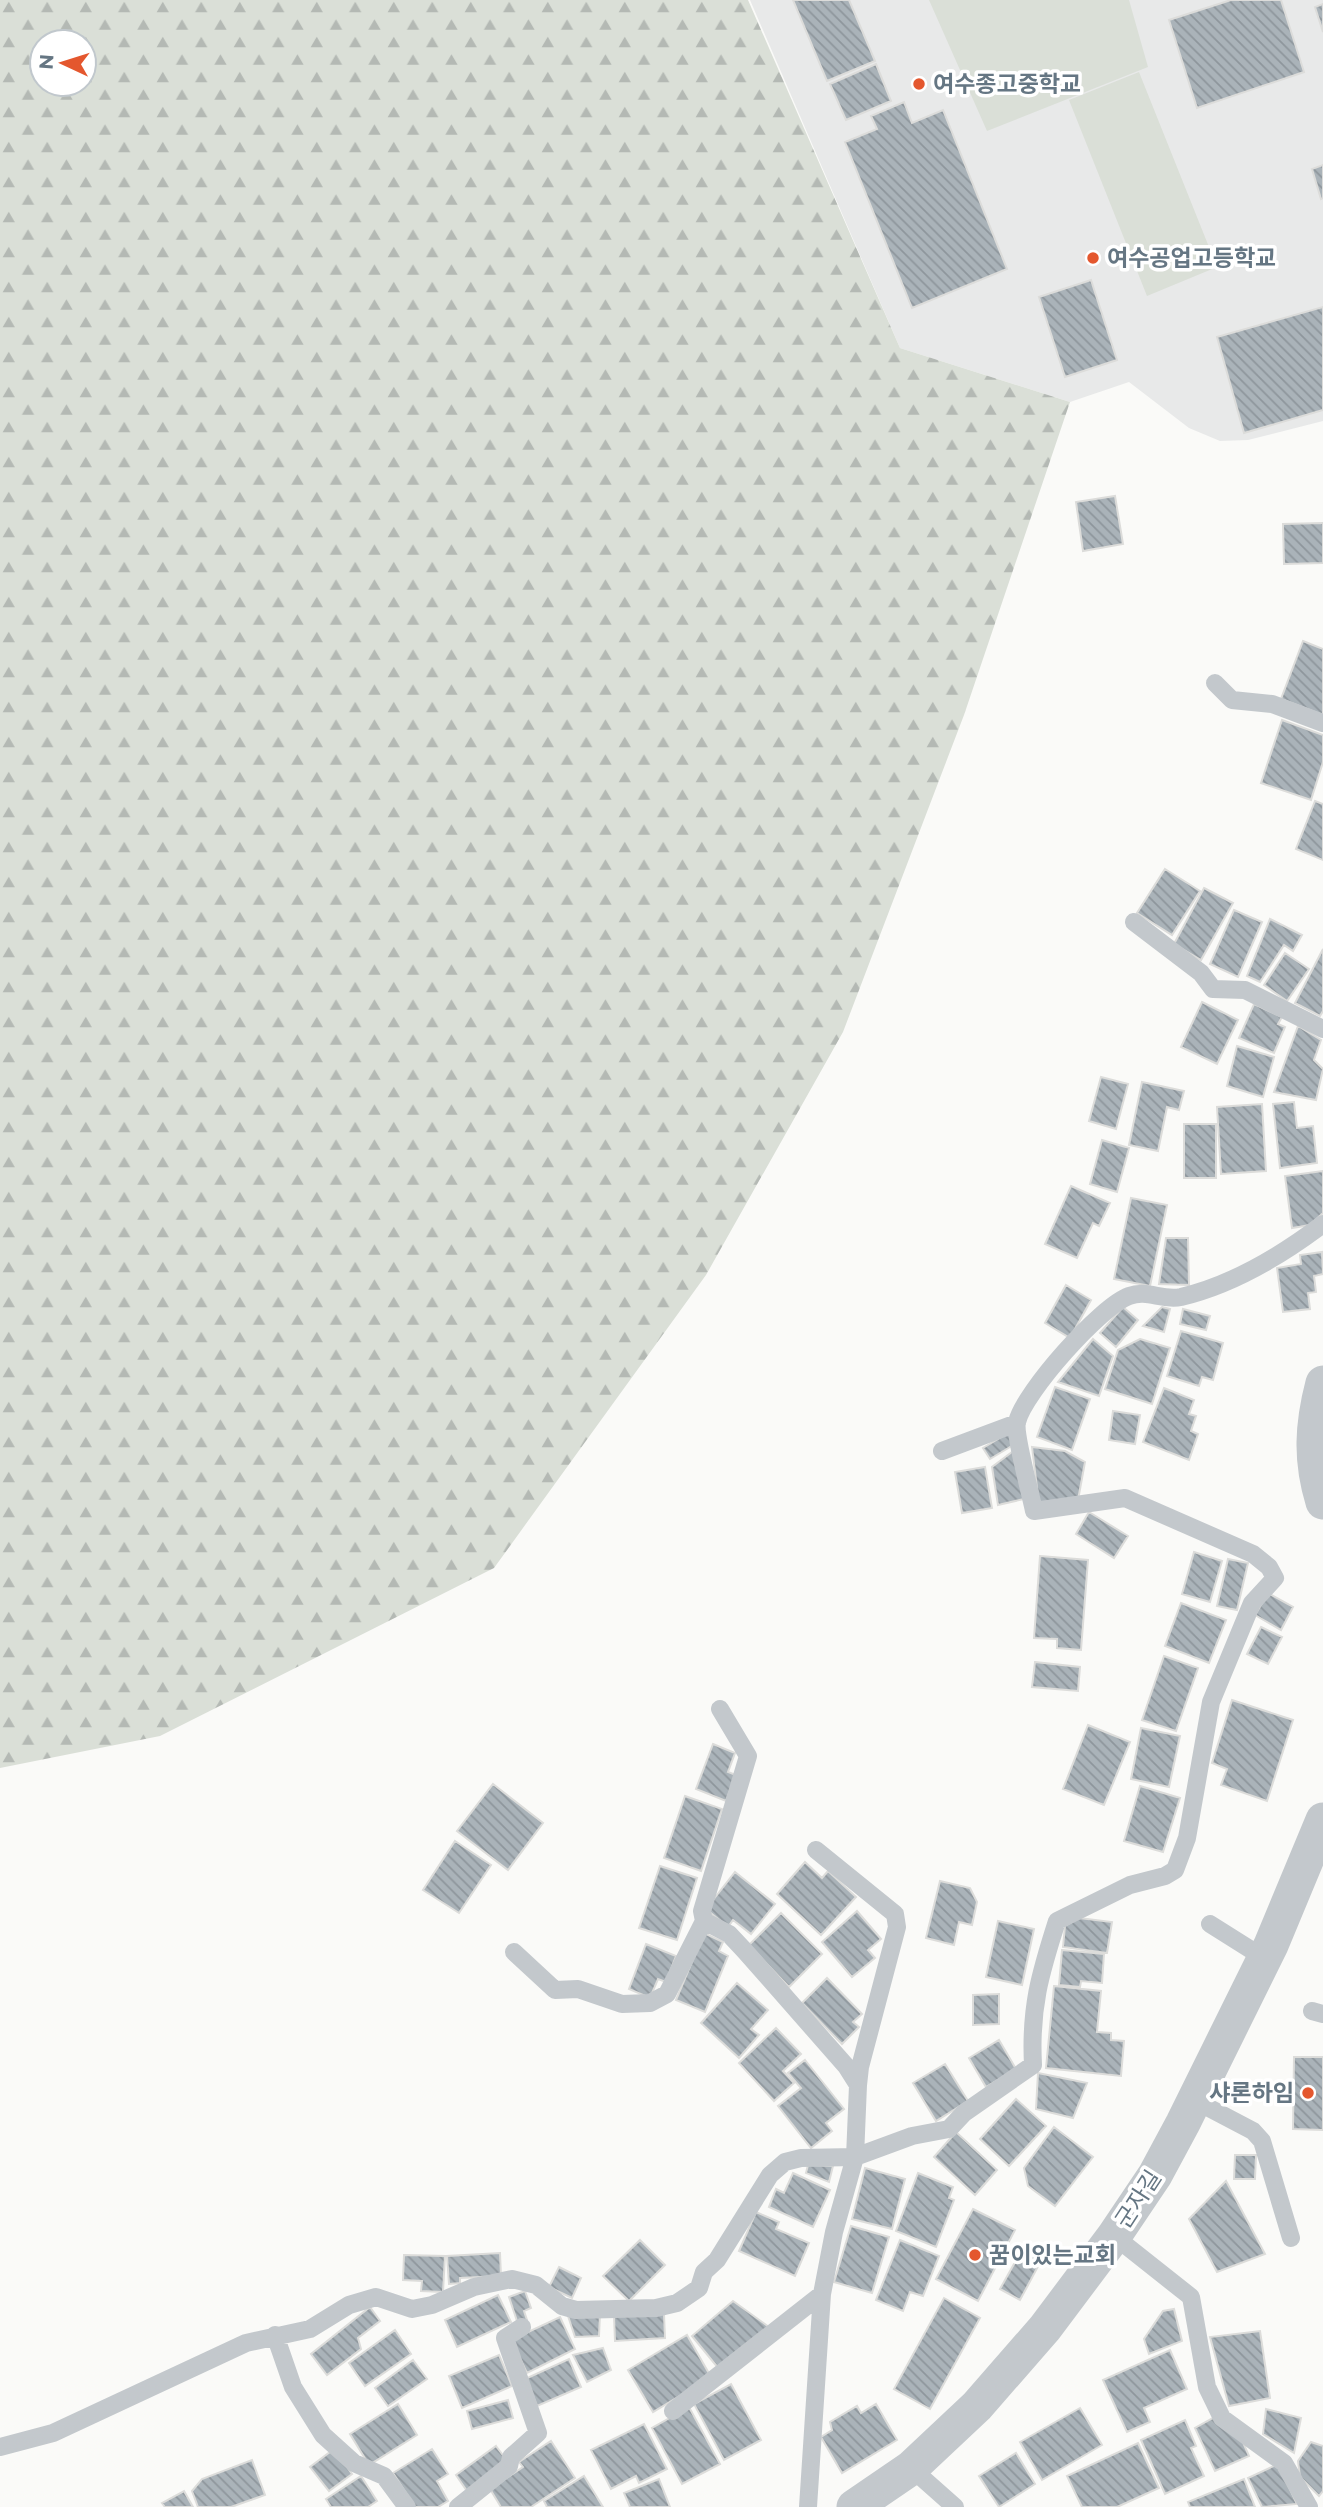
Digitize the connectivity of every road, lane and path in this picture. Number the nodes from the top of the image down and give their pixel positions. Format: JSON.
{"nodes":[{"id":1,"x":1215,"y":683,"type":"dead end"},
{"id":2,"x":1323,"y":723,"type":"edge"},
{"id":3,"x":1134,"y":922,"type":"dead end"},
{"id":4,"x":1323,"y":1029,"type":"edge"},
{"id":5,"x":1323,"y":1224,"type":"edge"},
{"id":6,"x":1323,"y":1383,"type":"edge"},
{"id":7,"x":1017,"y":1423,"type":"junction"},
{"id":8,"x":942,"y":1451,"type":"dead end"},
{"id":9,"x":1323,"y":1502,"type":"edge"},
{"id":10,"x":720,"y":1709,"type":"dead end"},
{"id":11,"x":1323,"y":1820,"type":"edge"},
{"id":12,"x":816,"y":1850,"type":"dead end"},
{"id":13,"x":704,"y":1921,"type":"junction"},
{"id":14,"x":1210,"y":1924,"type":"dead end"},
{"id":15,"x":514,"y":1952,"type":"dead end"},
{"id":16,"x":1264,"y":1958,"type":"junction"},
{"id":17,"x":858,"y":2085,"type":"junction"},
{"id":18,"x":1194,"y":2100,"type":"junction"},
{"id":19,"x":855,"y":2157,"type":"junction"},
{"id":20,"x":1114,"y":2236,"type":"junction"},
{"id":21,"x":1291,"y":2238,"type":"dead end"},
{"id":22,"x":822,"y":2294,"type":"junction"},
{"id":23,"x":522,"y":2327,"type":"dead end"},
{"id":24,"x":275,"y":2335,"type":"junction"},
{"id":25,"x":673,"y":2411,"type":"dead end"},
{"id":26,"x":0,"y":2447,"type":"edge"},
{"id":27,"x":911,"y":2468,"type":"junction"},
{"id":28,"x":407,"y":2507,"type":"edge"},
{"id":29,"x":458,"y":2507,"type":"edge"},
{"id":30,"x":808,"y":2507,"type":"edge"},
{"id":31,"x":854,"y":2507,"type":"edge"},
{"id":32,"x":955,"y":2507,"type":"edge"},
{"id":33,"x":1309,"y":2507,"type":"edge"}],
"edges":[{"from":1,"to":2,"type":"lane"},
{"from":3,"to":4,"type":"lane"},
{"from":5,"to":7,"type":"lane"},
{"from":6,"to":9,"type":"street"},
{"from":7,"to":8,"type":"lane"},
{"from":7,"to":19,"type":"lane"},
{"from":10,"to":13,"type":"lane"},
{"from":11,"to":16,"type":"street","name":"군자길"},
{"from":12,"to":17,"type":"lane"},
{"from":13,"to":15,"type":"lane"},
{"from":13,"to":17,"type":"lane"},
{"from":14,"to":16,"type":"lane"},
{"from":16,"to":18,"type":"street","name":"군자길"},
{"from":17,"to":19,"type":"lane"},
{"from":18,"to":20,"type":"street","name":"군자길"},
{"from":18,"to":21,"type":"lane"},
{"from":19,"to":22,"type":"lane"},
{"from":19,"to":24,"type":"lane"},
{"from":20,"to":27,"type":"street","name":"군자길"},
{"from":20,"to":33,"type":"lane"},
{"from":22,"to":25,"type":"lane"},
{"from":22,"to":30,"type":"lane"},
{"from":23,"to":29,"type":"lane"},
{"from":24,"to":26,"type":"lane"},
{"from":24,"to":28,"type":"lane"},
{"from":27,"to":31,"type":"street","name":"군자길"},
{"from":27,"to":32,"type":"lane"}]}
